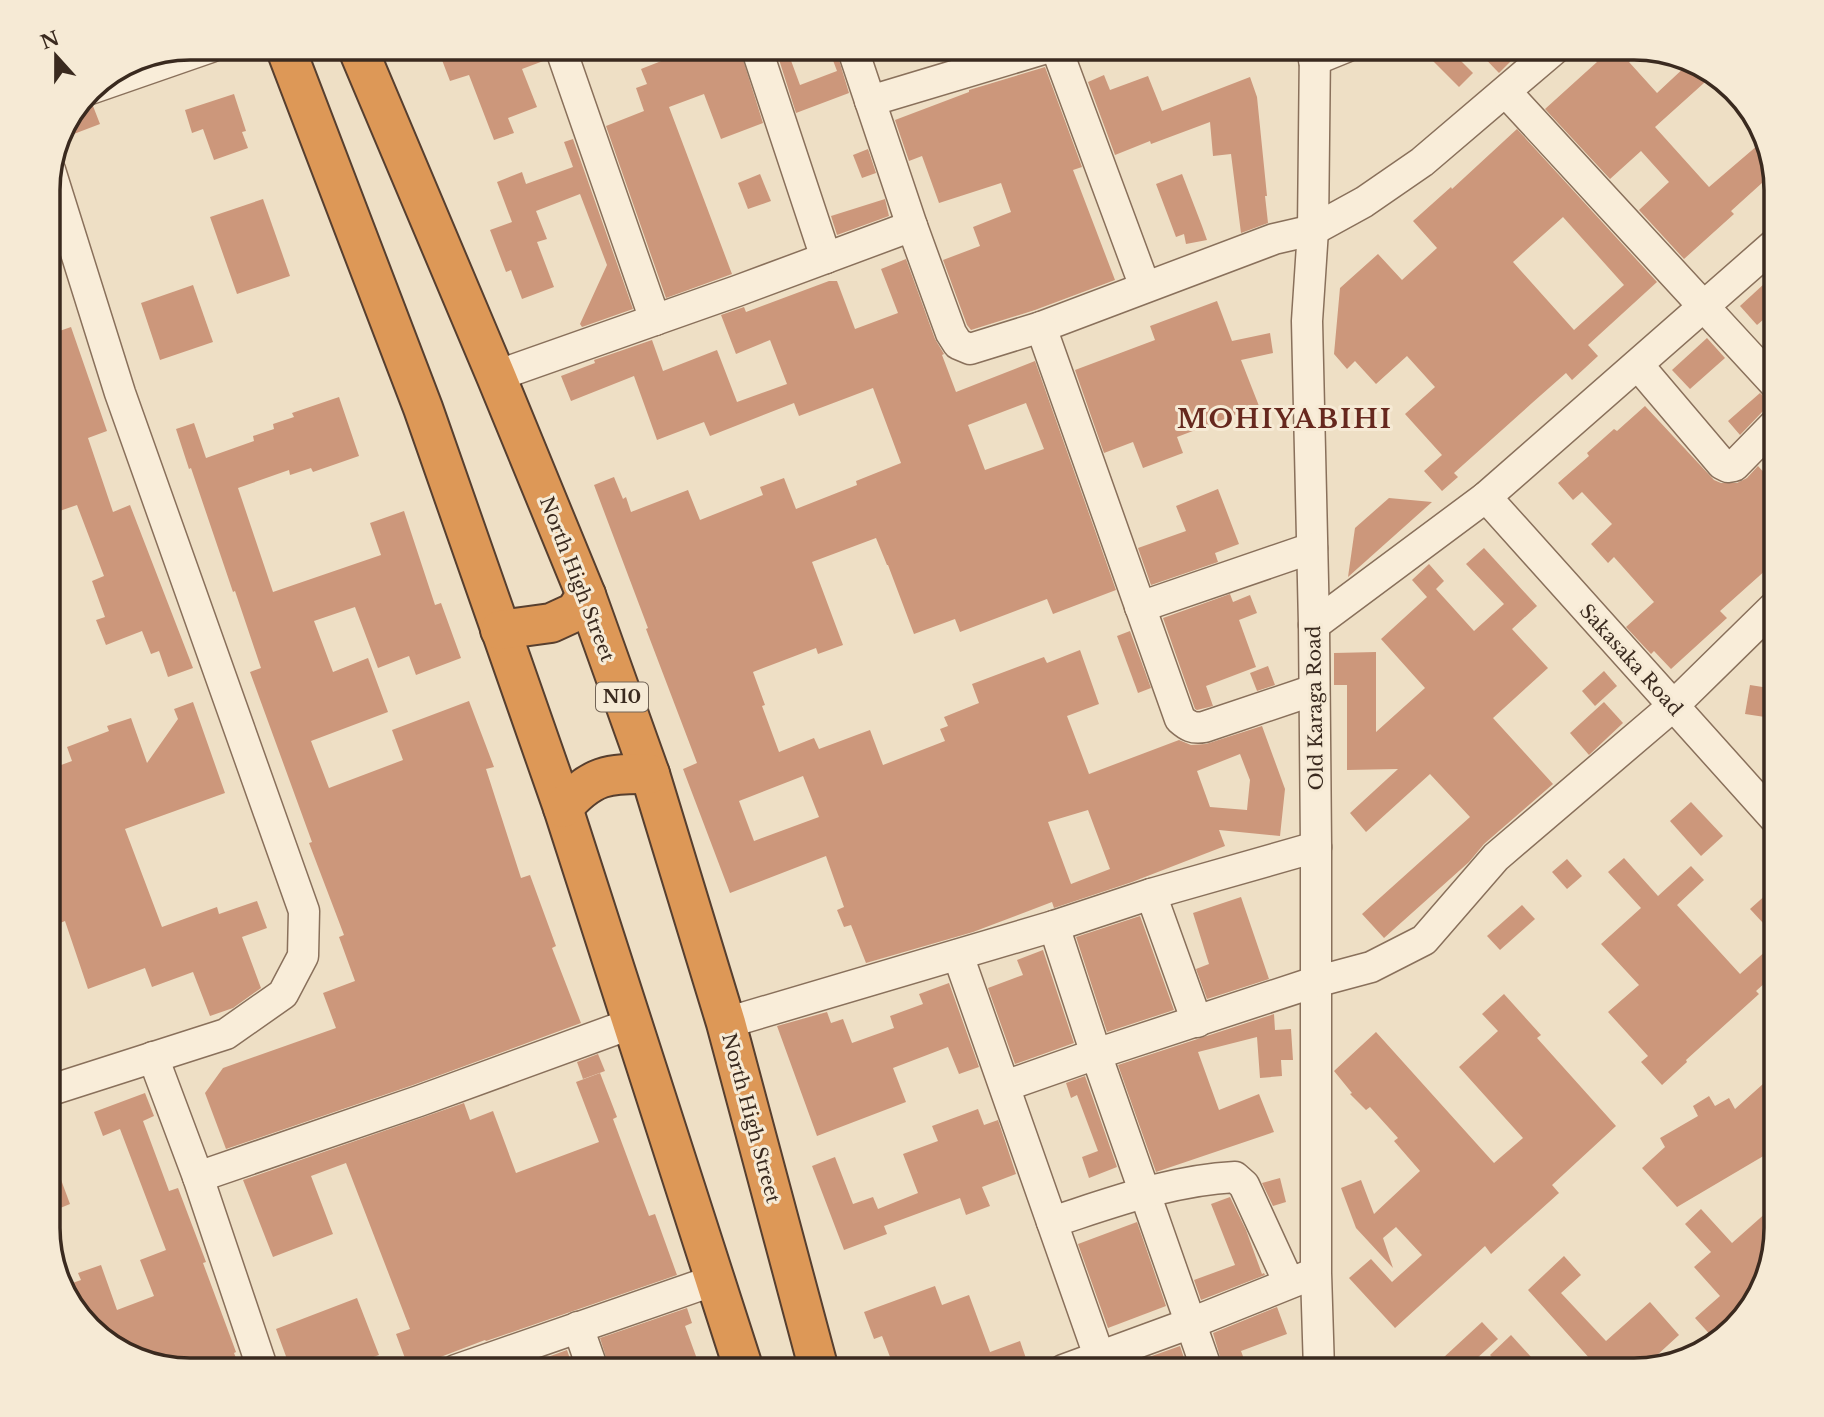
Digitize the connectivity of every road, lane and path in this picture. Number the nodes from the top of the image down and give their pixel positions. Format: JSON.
{"nodes":[{"id":1,"x":290,"y":60,"type":"edge"},
{"id":2,"x":362,"y":60,"type":"edge"},
{"id":3,"x":565,"y":60,"type":"edge"},
{"id":4,"x":760,"y":60,"type":"edge"},
{"id":5,"x":856,"y":60,"type":"edge"},
{"id":6,"x":1007,"y":60,"type":"edge"},
{"id":7,"x":1061,"y":60,"type":"edge"},
{"id":8,"x":1314,"y":60,"type":"edge"},
{"id":9,"x":1542,"y":60,"type":"edge"},
{"id":10,"x":170,"y":61,"type":"edge"},
{"id":11,"x":123,"y":77,"type":"edge"},
{"id":12,"x":1506,"y":92,"type":"junction"},
{"id":13,"x":870,"y":101,"type":"junction"},
{"id":14,"x":60,"y":221,"type":"edge"},
{"id":15,"x":912,"y":226,"type":"junction"},
{"id":16,"x":1313,"y":230,"type":"junction"},
{"id":17,"x":1764,"y":254,"type":"edge"},
{"id":18,"x":826,"y":258,"type":"junction"},
{"id":19,"x":1145,"y":287,"type":"junction"},
{"id":20,"x":1704,"y":306,"type":"junction"},
{"id":21,"x":655,"y":320,"type":"junction"},
{"id":22,"x":1041,"y":327,"type":"junction"},
{"id":23,"x":1638,"y":365,"type":"junction"},
{"id":24,"x":1764,"y":372,"type":"edge"},
{"id":25,"x":496,"y":376,"type":"junction"},
{"id":26,"x":1764,"y":435,"type":"edge"},
{"id":27,"x":1486,"y":498,"type":"junction"},
{"id":28,"x":1312,"y":548,"type":"junction"},
{"id":29,"x":586,"y":595,"type":"junction"},
{"id":30,"x":1140,"y":607,"type":"junction"},
{"id":31,"x":1764,"y":617,"type":"edge"},
{"id":32,"x":1314,"y":625,"type":"junction"},
{"id":33,"x":500,"y":629,"type":"junction"},
{"id":34,"x":1314,"y":690,"type":"junction"},
{"id":35,"x":1673,"y":706,"type":"junction"},
{"id":36,"x":650,"y":774,"type":"junction"},
{"id":37,"x":1764,"y":807,"type":"edge"},
{"id":38,"x":564,"y":808,"type":"junction"},
{"id":39,"x":1316,"y":847,"type":"junction"},
{"id":40,"x":1151,"y":894,"type":"junction"},
{"id":41,"x":1054,"y":926,"type":"junction"},
{"id":42,"x":958,"y":955,"type":"junction"},
{"id":43,"x":1315,"y":982,"type":"junction"},
{"id":44,"x":1197,"y":1022,"type":"junction"},
{"id":45,"x":633,"y":1023,"type":"junction"},
{"id":46,"x":726,"y":1023,"type":"junction"},
{"id":47,"x":1096,"y":1054,"type":"junction"},
{"id":48,"x":153,"y":1057,"type":"junction"},
{"id":49,"x":1005,"y":1086,"type":"junction"},
{"id":50,"x":60,"y":1087,"type":"edge"},
{"id":51,"x":198,"y":1177,"type":"junction"},
{"id":52,"x":1145,"y":1193,"type":"junction"},
{"id":53,"x":1052,"y":1222,"type":"junction"},
{"id":54,"x":1302,"y":1278,"type":"junction"},
{"id":55,"x":715,"y":1280,"type":"junction"},
{"id":56,"x":1191,"y":1323,"type":"junction"},
{"id":57,"x":578,"y":1327,"type":"junction"},
{"id":58,"x":259,"y":1358,"type":"edge"},
{"id":59,"x":490,"y":1358,"type":"edge"},
{"id":60,"x":589,"y":1358,"type":"edge"},
{"id":61,"x":740,"y":1358,"type":"edge"},
{"id":62,"x":816,"y":1358,"type":"edge"},
{"id":63,"x":1100,"y":1358,"type":"edge"},
{"id":64,"x":1113,"y":1358,"type":"edge"},
{"id":65,"x":1203,"y":1358,"type":"edge"},
{"id":66,"x":1317,"y":1358,"type":"edge"}],
"edges":[{"from":1,"to":33,"type":"highway"},
{"from":2,"to":25,"type":"highway","name":"North High Street","number":"N10"},
{"from":3,"to":21,"type":"street"},
{"from":4,"to":18,"type":"street"},
{"from":5,"to":13,"type":"street"},
{"from":6,"to":13,"type":"street"},
{"from":7,"to":19,"type":"street"},
{"from":8,"to":16,"type":"street","name":"Old Karaga Road"},
{"from":9,"to":12,"type":"street"},
{"from":10,"to":11,"type":"street"},
{"from":12,"to":16,"type":"street"},
{"from":12,"to":20,"type":"street"},
{"from":13,"to":15,"type":"street"},
{"from":14,"to":48,"type":"street"},
{"from":15,"to":18,"type":"street"},
{"from":15,"to":22,"type":"street"},
{"from":16,"to":19,"type":"street"},
{"from":16,"to":28,"type":"street","name":"Old Karaga Road"},
{"from":17,"to":20,"type":"street"},
{"from":18,"to":21,"type":"street"},
{"from":19,"to":22,"type":"street"},
{"from":20,"to":23,"type":"street"},
{"from":20,"to":24,"type":"street"},
{"from":21,"to":25,"type":"street"},
{"from":22,"to":30,"type":"street"},
{"from":23,"to":26,"type":"street"},
{"from":23,"to":27,"type":"street"},
{"from":25,"to":29,"type":"highway","name":"North High Street","number":"N10"},
{"from":27,"to":32,"type":"street"},
{"from":27,"to":35,"type":"street","name":"Sakasaka Road"},
{"from":28,"to":30,"type":"street"},
{"from":28,"to":32,"type":"street","name":"Old Karaga Road"},
{"from":29,"to":33,"type":"highway"},
{"from":29,"to":36,"type":"highway","name":"North High Street","number":"N10"},
{"from":30,"to":34,"type":"street"},
{"from":31,"to":35,"type":"street"},
{"from":32,"to":34,"type":"street","name":"Old Karaga Road"},
{"from":33,"to":38,"type":"highway"},
{"from":34,"to":39,"type":"street","name":"Old Karaga Road"},
{"from":35,"to":37,"type":"street","name":"Sakasaka Road"},
{"from":35,"to":43,"type":"street"},
{"from":36,"to":38,"type":"highway"},
{"from":36,"to":46,"type":"highway","name":"North High Street","number":"N10"},
{"from":38,"to":45,"type":"highway"},
{"from":39,"to":40,"type":"street"},
{"from":39,"to":43,"type":"street","name":"Old Karaga Road"},
{"from":40,"to":41,"type":"street"},
{"from":40,"to":44,"type":"street"},
{"from":41,"to":42,"type":"street"},
{"from":41,"to":47,"type":"street"},
{"from":42,"to":46,"type":"street"},
{"from":42,"to":49,"type":"street"},
{"from":43,"to":44,"type":"street"},
{"from":43,"to":54,"type":"street","name":"Old Karaga Road"},
{"from":44,"to":47,"type":"street"},
{"from":45,"to":51,"type":"street"},
{"from":45,"to":55,"type":"highway"},
{"from":46,"to":62,"type":"highway","name":"North High Street","number":"N10"},
{"from":47,"to":49,"type":"street"},
{"from":47,"to":52,"type":"street"},
{"from":48,"to":50,"type":"street"},
{"from":48,"to":51,"type":"street"},
{"from":49,"to":53,"type":"street"},
{"from":51,"to":58,"type":"street"},
{"from":52,"to":53,"type":"street"},
{"from":52,"to":54,"type":"street"},
{"from":52,"to":56,"type":"street"},
{"from":53,"to":63,"type":"street"},
{"from":54,"to":56,"type":"street"},
{"from":54,"to":66,"type":"street","name":"Old Karaga Road"},
{"from":55,"to":57,"type":"street"},
{"from":55,"to":61,"type":"highway"},
{"from":56,"to":64,"type":"street"},
{"from":56,"to":65,"type":"street"},
{"from":57,"to":59,"type":"street"},
{"from":57,"to":60,"type":"street"}]}
